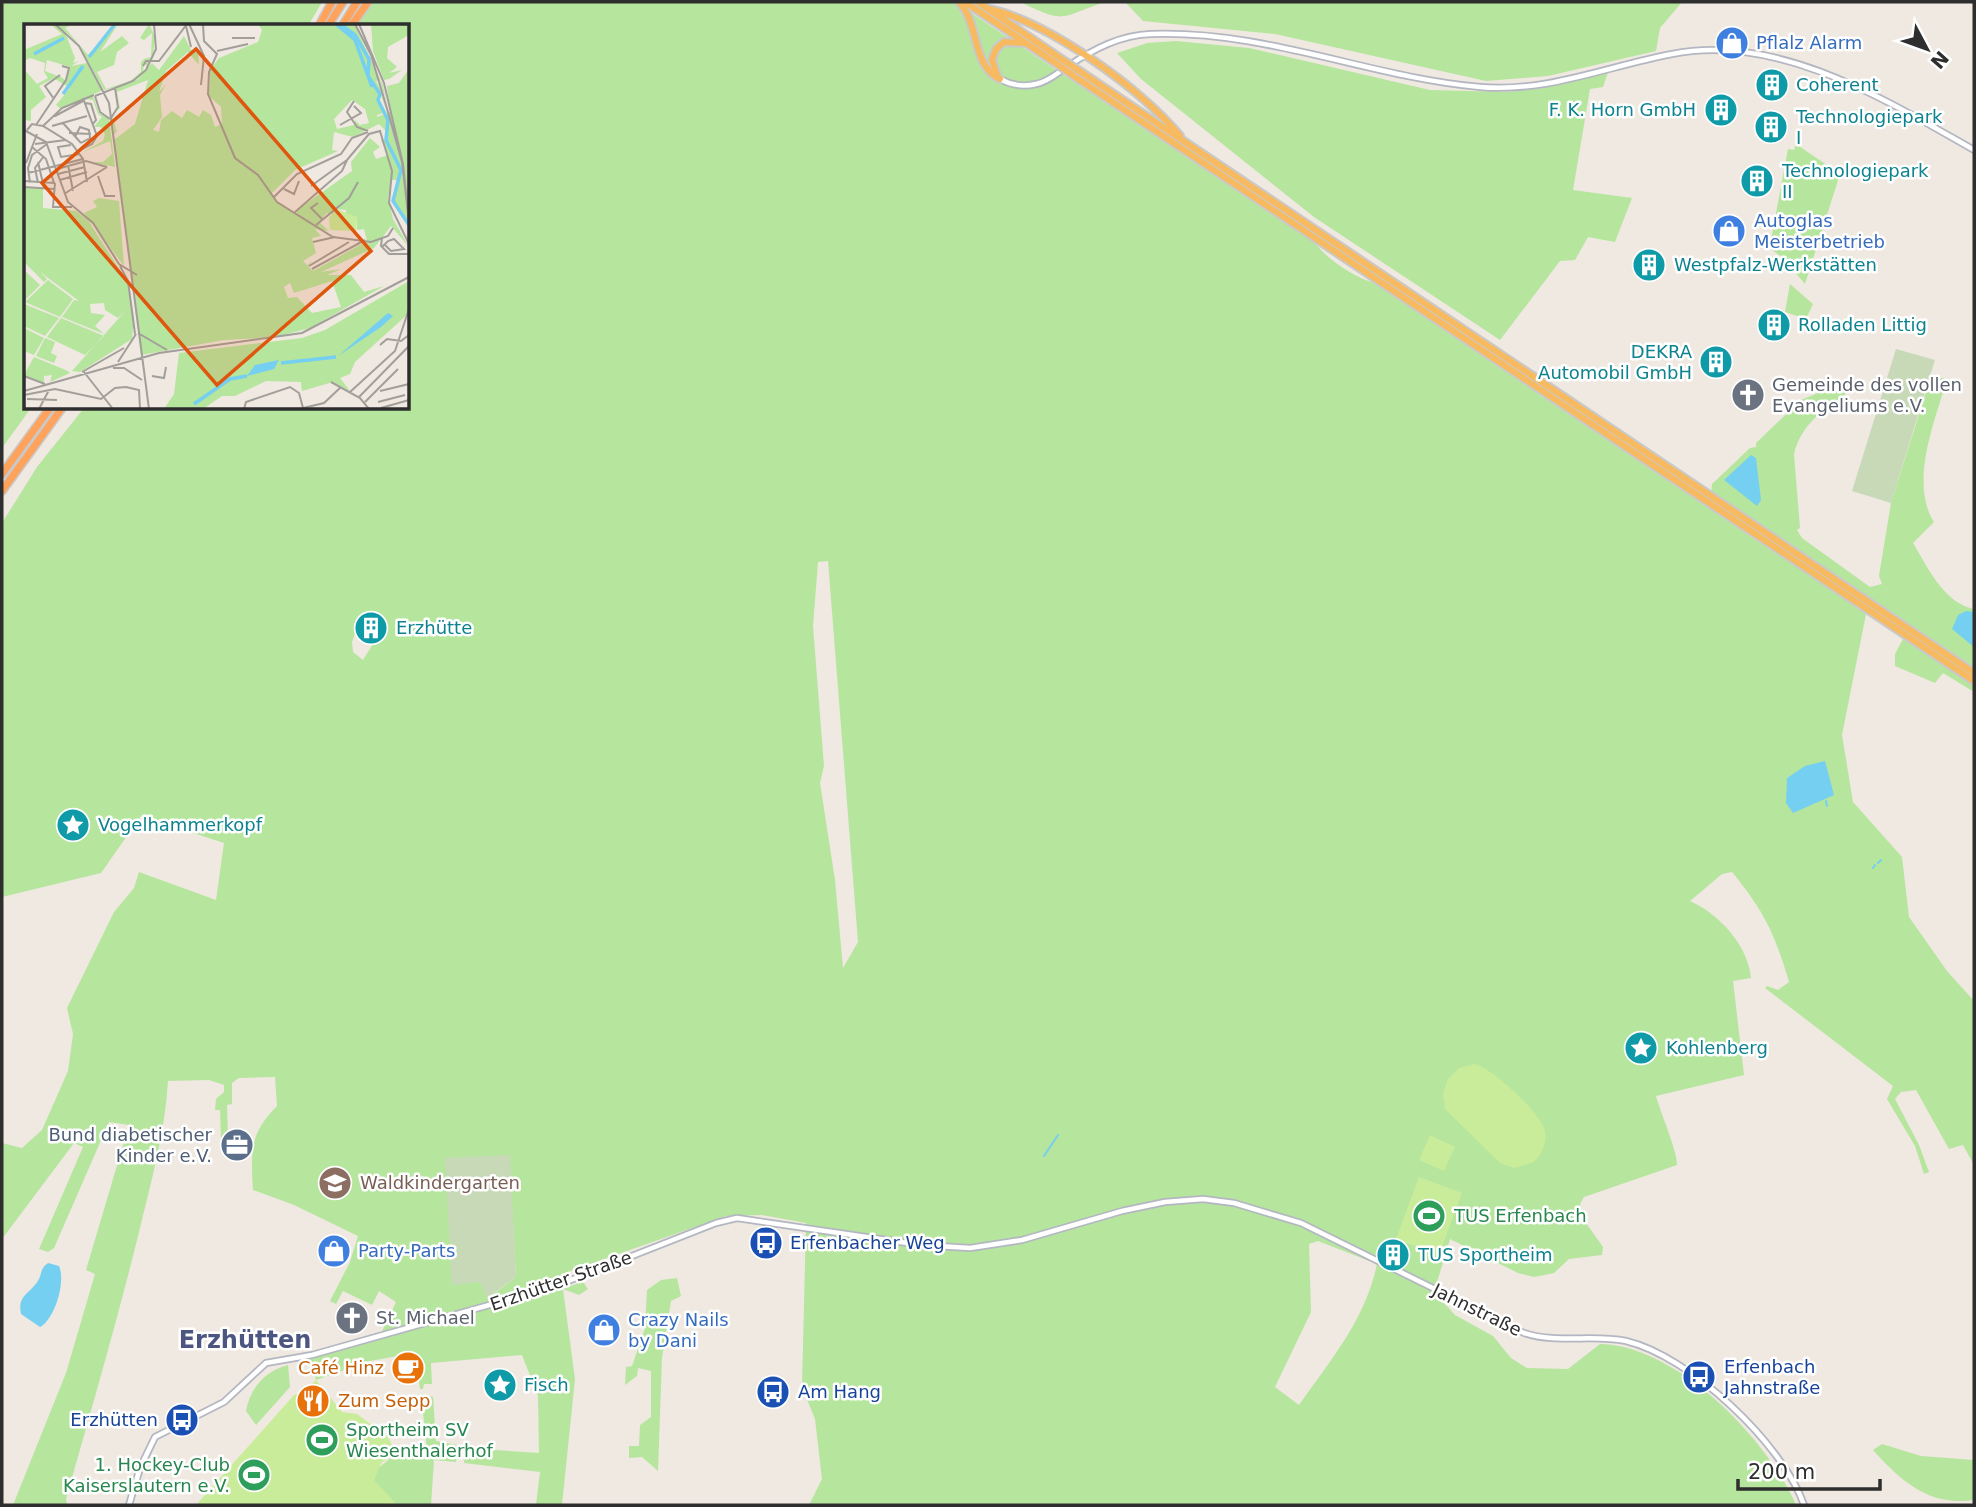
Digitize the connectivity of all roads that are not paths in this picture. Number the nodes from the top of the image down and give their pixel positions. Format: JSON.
{"nodes":[{"id":1,"x":332,"y":2,"type":"edge"},
{"id":2,"x":343,"y":2,"type":"edge"},
{"id":3,"x":357,"y":2,"type":"edge"},
{"id":4,"x":368,"y":2,"type":"edge"},
{"id":5,"x":959,"y":2,"type":"edge"},
{"id":6,"x":965,"y":2,"type":"edge"},
{"id":7,"x":978,"y":2,"type":"edge"},
{"id":8,"x":989,"y":9,"type":"junction"},
{"id":9,"x":320,"y":24,"type":"edge"},
{"id":10,"x":329,"y":24,"type":"edge"},
{"id":11,"x":343,"y":24,"type":"edge"},
{"id":12,"x":352,"y":24,"type":"edge"},
{"id":13,"x":1027,"y":43,"type":"junction"},
{"id":14,"x":1086,"y":55,"type":"junction"},
{"id":15,"x":1057,"y":60,"type":"junction"},
{"id":16,"x":1077,"y":74,"type":"junction"},
{"id":17,"x":1000,"y":79,"type":"junction"},
{"id":18,"x":1186,"y":143,"type":"junction"},
{"id":19,"x":1974,"y":150,"type":"edge"},
{"id":20,"x":49,"y":410,"type":"edge"},
{"id":21,"x":61,"y":410,"type":"edge"},
{"id":22,"x":2,"y":474,"type":"edge"},
{"id":23,"x":2,"y":491,"type":"edge"},
{"id":24,"x":1694,"y":491,"type":"junction"},
{"id":25,"x":1706,"y":499,"type":"junction"},
{"id":26,"x":1974,"y":673,"type":"edge"},
{"id":27,"x":1974,"y":681,"type":"edge"},
{"id":28,"x":1378,"y":1260,"type":"joint"},
{"id":29,"x":129,"y":1505,"type":"edge"},
{"id":30,"x":1804,"y":1505,"type":"edge"}],
"edges":[{"from":1,"to":9,"type":"highway"},
{"from":2,"to":10,"type":"highway"},
{"from":3,"to":11,"type":"highway"},
{"from":4,"to":12,"type":"highway"},
{"from":5,"to":17,"type":"highway"},
{"from":6,"to":13,"type":"highway"},
{"from":7,"to":8,"type":"highway"},
{"from":8,"to":14,"type":"highway"},
{"from":8,"to":15,"type":"highway"},
{"from":13,"to":15,"type":"highway"},
{"from":13,"to":17,"type":"highway"},
{"from":14,"to":17,"type":"street"},
{"from":14,"to":18,"type":"highway"},
{"from":14,"to":19,"type":"street"},
{"from":15,"to":16,"type":"highway","bridge":true},
{"from":16,"to":18,"type":"highway"},
{"from":16,"to":24,"type":"highway"},
{"from":18,"to":24,"type":"highway"},
{"from":20,"to":22,"type":"highway"},
{"from":21,"to":23,"type":"highway"},
{"from":24,"to":25,"type":"highway"},
{"from":25,"to":26,"type":"highway"},
{"from":25,"to":27,"type":"highway"},
{"from":28,"to":29,"type":"street","name":"Erzhütter Straße"},
{"from":28,"to":30,"type":"street","name":"Jahnstraße"}]}
